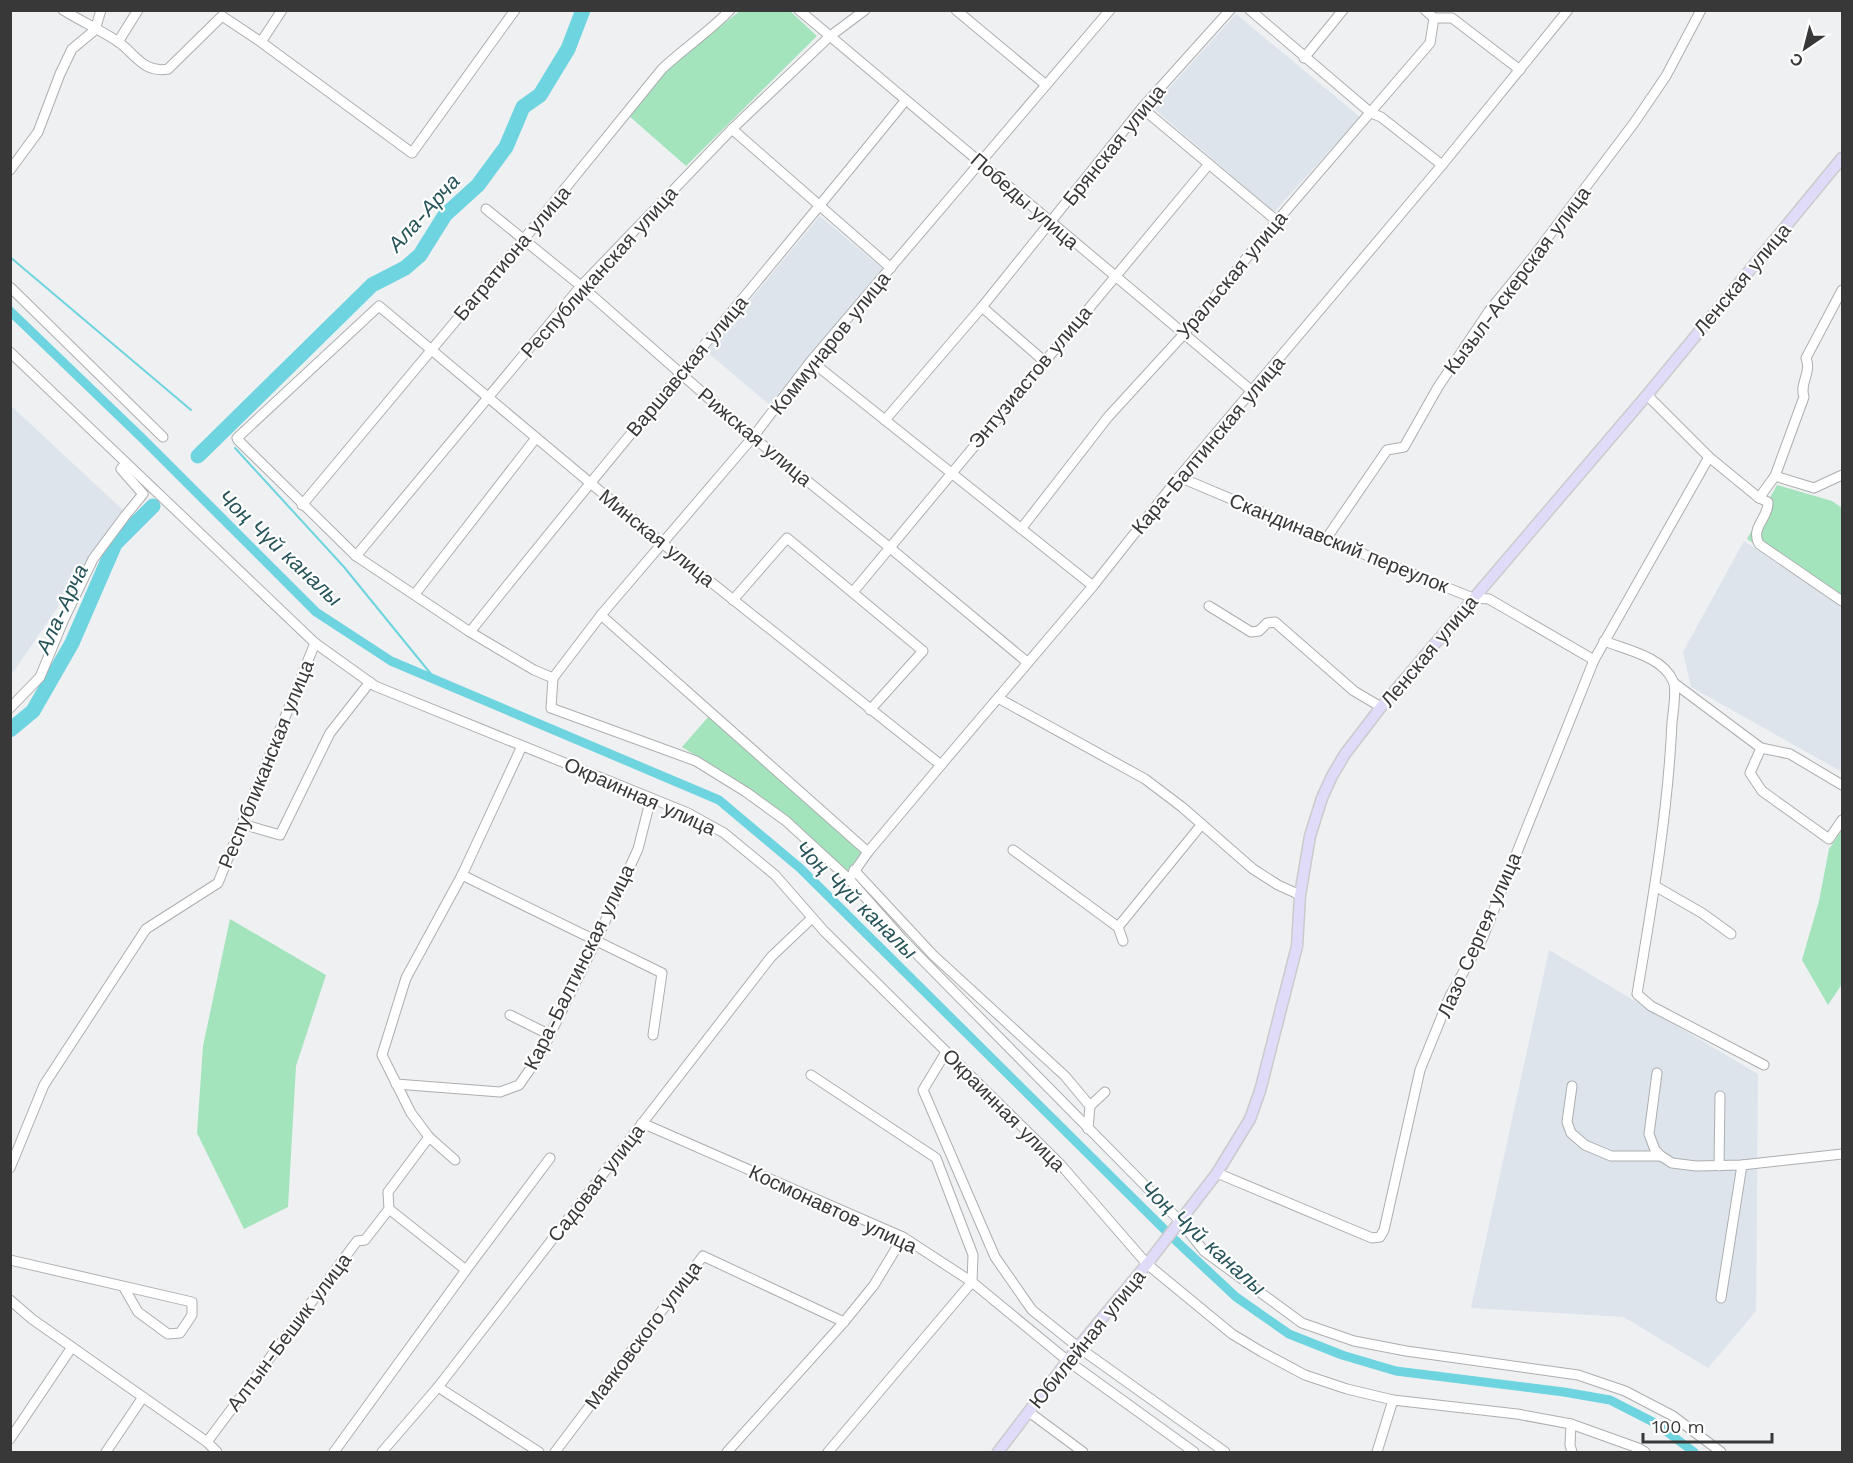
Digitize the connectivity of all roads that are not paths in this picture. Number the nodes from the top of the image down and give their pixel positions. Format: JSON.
{"nodes":[{"id":1,"x":63,"y":10,"type":"edge"},
{"id":2,"x":101,"y":10,"type":"edge"},
{"id":3,"x":138,"y":10,"type":"edge"},
{"id":4,"x":282,"y":10,"type":"edge"},
{"id":5,"x":515,"y":10,"type":"edge"},
{"id":6,"x":730,"y":10,"type":"edge"},
{"id":7,"x":799,"y":10,"type":"edge"},
{"id":8,"x":865,"y":10,"type":"edge"},
{"id":9,"x":956,"y":10,"type":"edge"},
{"id":10,"x":1110,"y":10,"type":"edge"},
{"id":11,"x":1230,"y":10,"type":"edge"},
{"id":12,"x":1250,"y":10,"type":"edge"},
{"id":13,"x":1343,"y":10,"type":"edge"},
{"id":14,"x":1425,"y":10,"type":"edge"},
{"id":15,"x":1568,"y":10,"type":"edge"},
{"id":16,"x":1701,"y":10,"type":"edge"},
{"id":17,"x":1434,"y":18,"type":"junction"},
{"id":18,"x":95,"y":30,"type":"junction"},
{"id":19,"x":829,"y":38,"type":"junction"},
{"id":20,"x":118,"y":42,"type":"junction"},
{"id":21,"x":261,"y":42,"type":"junction"},
{"id":22,"x":1304,"y":58,"type":"junction"},
{"id":23,"x":1520,"y":70,"type":"junction"},
{"id":24,"x":1046,"y":85,"type":"junction"},
{"id":25,"x":905,"y":101,"type":"junction"},
{"id":26,"x":1142,"y":108,"type":"junction"},
{"id":27,"x":1371,"y":113,"type":"junction"},
{"id":28,"x":732,"y":129,"type":"junction"},
{"id":29,"x":1842,"y":158,"type":"edge"},
{"id":30,"x":982,"y":163,"type":"junction"},
{"id":31,"x":1209,"y":165,"type":"junction"},
{"id":32,"x":1442,"y":165,"type":"junction"},
{"id":33,"x":10,"y":170,"type":"edge"},
{"id":34,"x":820,"y":206,"type":"junction"},
{"id":35,"x":486,"y":209,"type":"dead end"},
{"id":36,"x":1276,"y":221,"type":"junction"},
{"id":37,"x":1051,"y":222,"type":"junction"},
{"id":38,"x":524,"y":239,"type":"junction"},
{"id":39,"x":891,"y":268,"type":"junction"},
{"id":40,"x":1114,"y":277,"type":"junction"},
{"id":41,"x":581,"y":286,"type":"junction"},
{"id":42,"x":10,"y":287,"type":"edge"},
{"id":43,"x":1842,"y":290,"type":"edge"},
{"id":44,"x":982,"y":307,"type":"junction"},
{"id":45,"x":1183,"y":335,"type":"junction"},
{"id":46,"x":431,"y":350,"type":"junction"},
{"id":47,"x":10,"y":352,"type":"edge"},
{"id":48,"x":812,"y":361,"type":"junction"},
{"id":49,"x":1044,"y":361,"type":"junction"},
{"id":50,"x":681,"y":375,"type":"junction"},
{"id":51,"x":1252,"y":391,"type":"junction"},
{"id":52,"x":1647,"y":395,"type":"junction"},
{"id":53,"x":487,"y":397,"type":"junction"},
{"id":54,"x":885,"y":420,"type":"junction"},
{"id":55,"x":164,"y":437,"type":"dead end"},
{"id":56,"x":753,"y":437,"type":"junction"},
{"id":57,"x":536,"y":438,"type":"junction"},
{"id":58,"x":1709,"y":457,"type":"junction"},
{"id":59,"x":126,"y":463,"type":"junction"},
{"id":60,"x":950,"y":472,"type":"junction"},
{"id":61,"x":1775,"y":476,"type":"junction"},
{"id":62,"x":1842,"y":476,"type":"edge"},
{"id":63,"x":1179,"y":477,"type":"junction"},
{"id":64,"x":589,"y":483,"type":"junction"},
{"id":65,"x":1759,"y":498,"type":"junction"},
{"id":66,"x":302,"y":505,"type":"junction"},
{"id":67,"x":1021,"y":529,"type":"junction"},
{"id":68,"x":1326,"y":539,"type":"junction"},
{"id":69,"x":662,"y":543,"type":"junction"},
{"id":70,"x":889,"y":547,"type":"junction"},
{"id":71,"x":356,"y":556,"type":"junction"},
{"id":72,"x":1093,"y":586,"type":"junction"},
{"id":73,"x":853,"y":592,"type":"junction"},
{"id":74,"x":415,"y":594,"type":"junction"},
{"id":75,"x":1473,"y":598,"type":"junction"},
{"id":76,"x":733,"y":600,"type":"junction"},
{"id":77,"x":1842,"y":601,"type":"edge"},
{"id":78,"x":1209,"y":606,"type":"dead end"},
{"id":79,"x":601,"y":615,"type":"junction"},
{"id":80,"x":470,"y":632,"type":"junction"},
{"id":81,"x":1604,"y":641,"type":"junction"},
{"id":82,"x":315,"y":643,"type":"junction"},
{"id":83,"x":1594,"y":660,"type":"junction"},
{"id":84,"x":1027,"y":662,"type":"junction"},
{"id":85,"x":553,"y":678,"type":"junction"},
{"id":86,"x":370,"y":682,"type":"junction"},
{"id":87,"x":1674,"y":683,"type":"junction"},
{"id":88,"x":998,"y":698,"type":"junction"},
{"id":89,"x":1381,"y":707,"type":"junction"},
{"id":90,"x":10,"y":708,"type":"edge"},
{"id":91,"x":870,"y":710,"type":"junction"},
{"id":92,"x":522,"y":746,"type":"junction"},
{"id":93,"x":1761,"y":748,"type":"junction"},
{"id":94,"x":941,"y":765,"type":"junction"},
{"id":95,"x":1842,"y":785,"type":"edge"},
{"id":96,"x":651,"y":798,"type":"junction"},
{"id":97,"x":1842,"y":820,"type":"edge"},
{"id":98,"x":242,"y":824,"type":"junction"},
{"id":99,"x":1202,"y":824,"type":"junction"},
{"id":100,"x":1013,"y":850,"type":"dead end"},
{"id":101,"x":868,"y":852,"type":"junction"},
{"id":102,"x":854,"y":870,"type":"junction"},
{"id":103,"x":462,"y":875,"type":"junction"},
{"id":104,"x":849,"y":879,"type":"junction"},
{"id":105,"x":1654,"y":886,"type":"junction"},
{"id":106,"x":1300,"y":895,"type":"junction"},
{"id":107,"x":812,"y":918,"type":"junction"},
{"id":108,"x":1118,"y":927,"type":"junction"},
{"id":109,"x":1731,"y":934,"type":"dead end"},
{"id":110,"x":596,"y":941,"type":"junction"},
{"id":111,"x":1123,"y":941,"type":"dead end"},
{"id":112,"x":510,"y":1015,"type":"dead end"},
{"id":113,"x":550,"y":1035,"type":"junction"},
{"id":114,"x":653,"y":1035,"type":"dead end"},
{"id":115,"x":946,"y":1052,"type":"junction"},
{"id":116,"x":1764,"y":1065,"type":"dead end"},
{"id":117,"x":1657,"y":1073,"type":"dead end"},
{"id":118,"x":811,"y":1075,"type":"dead end"},
{"id":119,"x":396,"y":1084,"type":"junction"},
{"id":120,"x":1572,"y":1086,"type":"dead end"},
{"id":121,"x":1105,"y":1092,"type":"dead end"},
{"id":122,"x":1720,"y":1096,"type":"dead end"},
{"id":123,"x":1090,"y":1106,"type":"junction"},
{"id":124,"x":642,"y":1123,"type":"junction"},
{"id":125,"x":1088,"y":1129,"type":"junction"},
{"id":126,"x":429,"y":1137,"type":"junction"},
{"id":127,"x":1842,"y":1154,"type":"edge"},
{"id":128,"x":1660,"y":1156,"type":"junction"},
{"id":129,"x":550,"y":1158,"type":"dead end"},
{"id":130,"x":455,"y":1160,"type":"dead end"},
{"id":131,"x":1742,"y":1165,"type":"junction"},
{"id":132,"x":1719,"y":1166,"type":"junction"},
{"id":133,"x":10,"y":1168,"type":"edge"},
{"id":134,"x":1217,"y":1173,"type":"junction"},
{"id":135,"x":389,"y":1209,"type":"junction"},
{"id":136,"x":1178,"y":1223,"type":"junction"},
{"id":137,"x":903,"y":1237,"type":"junction"},
{"id":138,"x":10,"y":1260,"type":"edge"},
{"id":139,"x":1148,"y":1262,"type":"junction"},
{"id":140,"x":466,"y":1270,"type":"junction"},
{"id":141,"x":972,"y":1282,"type":"junction"},
{"id":142,"x":123,"y":1286,"type":"junction"},
{"id":143,"x":1721,"y":1298,"type":"dead end"},
{"id":144,"x":10,"y":1300,"type":"edge"},
{"id":145,"x":844,"y":1322,"type":"junction"},
{"id":146,"x":72,"y":1347,"type":"junction"},
{"id":147,"x":1078,"y":1347,"type":"junction"},
{"id":148,"x":1068,"y":1361,"type":"junction"},
{"id":149,"x":438,"y":1387,"type":"junction"},
{"id":150,"x":142,"y":1397,"type":"junction"},
{"id":151,"x":1393,"y":1400,"type":"junction"},
{"id":152,"x":1029,"y":1412,"type":"junction"},
{"id":153,"x":1571,"y":1424,"type":"junction"},
{"id":154,"x":10,"y":1439,"type":"edge"},
{"id":155,"x":207,"y":1442,"type":"junction"},
{"id":156,"x":1079,"y":1451,"type":"edge"},
{"id":157,"x":106,"y":1452,"type":"edge"},
{"id":158,"x":217,"y":1452,"type":"edge"},
{"id":159,"x":334,"y":1452,"type":"edge"},
{"id":160,"x":382,"y":1452,"type":"edge"},
{"id":161,"x":539,"y":1452,"type":"edge"},
{"id":162,"x":555,"y":1452,"type":"edge"},
{"id":163,"x":727,"y":1452,"type":"edge"},
{"id":164,"x":828,"y":1452,"type":"edge"},
{"id":165,"x":998,"y":1452,"type":"edge"},
{"id":166,"x":1194,"y":1452,"type":"edge"},
{"id":167,"x":1225,"y":1452,"type":"edge"},
{"id":168,"x":1377,"y":1452,"type":"edge"},
{"id":169,"x":1572,"y":1452,"type":"edge"},
{"id":170,"x":1645,"y":1452,"type":"edge"},
{"id":171,"x":1721,"y":1452,"type":"edge"}],
"edges":[{"from":1,"to":18,"type":"street"},
{"from":2,"to":18,"type":"street"},
{"from":3,"to":20,"type":"street"},
{"from":4,"to":21,"type":"street"},
{"from":5,"to":21,"type":"street"},
{"from":6,"to":38,"type":"street","name":"Багратиона улица"},
{"from":7,"to":19,"type":"street","name":"Победы улица"},
{"from":8,"to":19,"type":"street","name":"Республиканская улица"},
{"from":9,"to":24,"type":"street"},
{"from":10,"to":24,"type":"street","name":"Коммунаров улица"},
{"from":11,"to":26,"type":"street","name":"Брянская улица"},
{"from":12,"to":22,"type":"street"},
{"from":13,"to":22,"type":"street"},
{"from":14,"to":17,"type":"street"},
{"from":15,"to":23,"type":"street","name":"Кара-Балтинская улица"},
{"from":16,"to":68,"type":"street","name":"Кызыл-Аскерская улица"},
{"from":17,"to":23,"type":"street"},
{"from":17,"to":27,"type":"street","name":"Уральская улица"},
{"from":18,"to":20,"type":"street"},
{"from":18,"to":33,"type":"street"},
{"from":19,"to":25,"type":"street","name":"Победы улица"},
{"from":19,"to":28,"type":"street","name":"Республиканская улица"},
{"from":20,"to":21,"type":"street"},
{"from":22,"to":27,"type":"street"},
{"from":23,"to":32,"type":"street","name":"Кара-Балтинская улица"},
{"from":24,"to":30,"type":"street","name":"Коммунаров улица"},
{"from":25,"to":30,"type":"street","name":"Победы улица"},
{"from":25,"to":34,"type":"street","name":"Варшавская улица"},
{"from":26,"to":31,"type":"street"},
{"from":26,"to":37,"type":"street","name":"Брянская улица"},
{"from":27,"to":32,"type":"street"},
{"from":27,"to":36,"type":"street","name":"Уральская улица"},
{"from":28,"to":34,"type":"street"},
{"from":28,"to":41,"type":"street","name":"Республиканская улица"},
{"from":29,"to":52,"type":"main road","name":"Ленская улица"},
{"from":30,"to":37,"type":"street","name":"Победы улица"},
{"from":30,"to":39,"type":"street","name":"Коммунаров улица"},
{"from":31,"to":36,"type":"street"},
{"from":31,"to":40,"type":"street","name":"Энтузиастов улица"},
{"from":32,"to":51,"type":"street","name":"Кара-Балтинская улица"},
{"from":34,"to":39,"type":"street"},
{"from":34,"to":50,"type":"street","name":"Варшавская улица"},
{"from":35,"to":38,"type":"street","name":"Рижская улица"},
{"from":36,"to":45,"type":"street","name":"Уральская улица"},
{"from":37,"to":40,"type":"street","name":"Победы улица"},
{"from":37,"to":44,"type":"street","name":"Брянская улица"},
{"from":38,"to":41,"type":"street","name":"Рижская улица"},
{"from":38,"to":46,"type":"street","name":"Багратиона улица"},
{"from":39,"to":48,"type":"street","name":"Коммунаров улица"},
{"from":40,"to":45,"type":"street","name":"Победы улица"},
{"from":40,"to":49,"type":"street","name":"Энтузиастов улица"},
{"from":41,"to":50,"type":"street","name":"Рижская улица"},
{"from":41,"to":53,"type":"street","name":"Республиканская улица"},
{"from":42,"to":55,"type":"street"},
{"from":43,"to":61,"type":"street"},
{"from":44,"to":49,"type":"street"},
{"from":44,"to":54,"type":"street","name":"Брянская улица"},
{"from":45,"to":51,"type":"street","name":"Победы улица"},
{"from":45,"to":67,"type":"street","name":"Уральская улица"},
{"from":46,"to":53,"type":"street","name":"Минская улица"},
{"from":46,"to":66,"type":"street","name":"Багратиона улица"},
{"from":46,"to":66,"type":"street","name":"Минская улица"},
{"from":47,"to":59,"type":"street","name":"Окраинная улица"},
{"from":48,"to":54,"type":"street"},
{"from":48,"to":56,"type":"street","name":"Коммунаров улица"},
{"from":49,"to":60,"type":"street","name":"Энтузиастов улица"},
{"from":50,"to":56,"type":"street","name":"Рижская улица"},
{"from":50,"to":64,"type":"street","name":"Варшавская улица"},
{"from":51,"to":63,"type":"street","name":"Кара-Балтинская улица"},
{"from":52,"to":58,"type":"street"},
{"from":52,"to":75,"type":"main road","name":"Ленская улица"},
{"from":53,"to":57,"type":"street","name":"Минская улица"},
{"from":53,"to":71,"type":"street","name":"Республиканская улица"},
{"from":54,"to":60,"type":"street"},
{"from":56,"to":69,"type":"street","name":"Коммунаров улица"},
{"from":56,"to":70,"type":"street","name":"Рижская улица"},
{"from":57,"to":64,"type":"street","name":"Минская улица"},
{"from":57,"to":74,"type":"street"},
{"from":58,"to":65,"type":"street"},
{"from":58,"to":81,"type":"street","name":"Лазо Сергея улица"},
{"from":59,"to":82,"type":"street","name":"Окраинная улица"},
{"from":59,"to":90,"type":"street"},
{"from":60,"to":67,"type":"street"},
{"from":60,"to":70,"type":"street","name":"Энтузиастов улица"},
{"from":61,"to":62,"type":"street"},
{"from":61,"to":65,"type":"street"},
{"from":63,"to":68,"type":"street","name":"Скандинавский переулок"},
{"from":63,"to":72,"type":"street","name":"Кара-Балтинская улица"},
{"from":64,"to":69,"type":"street","name":"Минская улица"},
{"from":64,"to":80,"type":"street","name":"Варшавская улица"},
{"from":65,"to":77,"type":"street"},
{"from":66,"to":71,"type":"street"},
{"from":67,"to":72,"type":"street"},
{"from":68,"to":75,"type":"street","name":"Скандинавский переулок"},
{"from":69,"to":76,"type":"street","name":"Минская улица"},
{"from":69,"to":79,"type":"street","name":"Коммунаров улица"},
{"from":70,"to":73,"type":"street","name":"Энтузиастов улица"},
{"from":70,"to":84,"type":"street","name":"Рижская улица"},
{"from":71,"to":74,"type":"street"},
{"from":72,"to":84,"type":"street","name":"Кара-Балтинская улица"},
{"from":73,"to":76,"type":"street"},
{"from":73,"to":91,"type":"street"},
{"from":74,"to":80,"type":"street"},
{"from":75,"to":83,"type":"street","name":"Скандинавский переулок"},
{"from":75,"to":89,"type":"main road","name":"Ленская улица"},
{"from":76,"to":91,"type":"street","name":"Минская улица"},
{"from":78,"to":89,"type":"street"},
{"from":79,"to":85,"type":"street","name":"Коммунаров улица"},
{"from":79,"to":101,"type":"street"},
{"from":80,"to":85,"type":"street"},
{"from":81,"to":83,"type":"street","name":"Лазо Сергея улица"},
{"from":81,"to":87,"type":"street"},
{"from":82,"to":86,"type":"street","name":"Окраинная улица"},
{"from":82,"to":98,"type":"street","name":"Республиканская улица"},
{"from":83,"to":134,"type":"street","name":"Лазо Сергея улица"},
{"from":84,"to":88,"type":"street","name":"Кара-Балтинская улица"},
{"from":85,"to":104,"type":"street"},
{"from":86,"to":92,"type":"street","name":"Окраинная улица"},
{"from":86,"to":98,"type":"street"},
{"from":87,"to":93,"type":"street"},
{"from":87,"to":105,"type":"street"},
{"from":88,"to":94,"type":"street","name":"Кара-Балтинская улица"},
{"from":88,"to":99,"type":"street"},
{"from":89,"to":106,"type":"main road","name":"Ленская улица"},
{"from":91,"to":94,"type":"street","name":"Минская улица"},
{"from":92,"to":96,"type":"street","name":"Окраинная улица"},
{"from":92,"to":103,"type":"street"},
{"from":93,"to":95,"type":"street"},
{"from":93,"to":97,"type":"street"},
{"from":94,"to":101,"type":"street","name":"Кара-Балтинская улица"},
{"from":96,"to":107,"type":"street","name":"Окраинная улица"},
{"from":96,"to":110,"type":"street","name":"Кара-Балтинская улица"},
{"from":98,"to":133,"type":"street","name":"Республиканская улица"},
{"from":99,"to":106,"type":"street"},
{"from":99,"to":108,"type":"street"},
{"from":100,"to":108,"type":"street"},
{"from":101,"to":102,"type":"street","name":"Кара-Балтинская улица"},
{"from":102,"to":104,"type":"street","name":"Кара-Балтинская улица"},
{"from":102,"to":123,"type":"street"},
{"from":103,"to":110,"type":"street"},
{"from":103,"to":119,"type":"street"},
{"from":104,"to":125,"type":"street"},
{"from":105,"to":109,"type":"street"},
{"from":105,"to":116,"type":"street"},
{"from":106,"to":134,"type":"main road","name":"Ленская улица"},
{"from":107,"to":115,"type":"street","name":"Окраинная улица"},
{"from":107,"to":124,"type":"street","name":"Садовая улица"},
{"from":108,"to":111,"type":"street"},
{"from":110,"to":113,"type":"street","name":"Кара-Балтинская улица"},
{"from":110,"to":114,"type":"street"},
{"from":112,"to":113,"type":"street"},
{"from":113,"to":119,"type":"street","name":"Кара-Балтинская улица"},
{"from":115,"to":139,"type":"street","name":"Окраинная улица"},
{"from":115,"to":147,"type":"street"},
{"from":117,"to":128,"type":"street"},
{"from":118,"to":141,"type":"street"},
{"from":119,"to":126,"type":"street"},
{"from":120,"to":128,"type":"street"},
{"from":121,"to":123,"type":"street"},
{"from":122,"to":132,"type":"street"},
{"from":123,"to":125,"type":"street"},
{"from":124,"to":137,"type":"street","name":"Космонавтов улица"},
{"from":124,"to":149,"type":"street","name":"Садовая улица"},
{"from":125,"to":136,"type":"street"},
{"from":126,"to":130,"type":"street"},
{"from":126,"to":135,"type":"street","name":"Алтын-Бешик улица"},
{"from":127,"to":131,"type":"street"},
{"from":128,"to":132,"type":"street"},
{"from":129,"to":140,"type":"street"},
{"from":131,"to":132,"type":"street"},
{"from":131,"to":143,"type":"street"},
{"from":134,"to":136,"type":"main road","name":"Ленская улица"},
{"from":135,"to":140,"type":"street"},
{"from":135,"to":155,"type":"street","name":"Алтын-Бешик улица"},
{"from":136,"to":139,"type":"main road","name":"Юбилейная улица"},
{"from":136,"to":171,"type":"street"},
{"from":137,"to":141,"type":"street","name":"Космонавтов улица"},
{"from":137,"to":145,"type":"street"},
{"from":138,"to":142,"type":"street"},
{"from":139,"to":147,"type":"main road","name":"Юбилейная улица"},
{"from":139,"to":151,"type":"street","name":"Окраинная улица"},
{"from":140,"to":159,"type":"street"},
{"from":141,"to":148,"type":"street","name":"Космонавтов улица"},
{"from":141,"to":164,"type":"street"},
{"from":142,"to":142,"type":"street"},
{"from":144,"to":146,"type":"street"},
{"from":145,"to":162,"type":"street","name":"Маяковского улица"},
{"from":145,"to":163,"type":"street"},
{"from":146,"to":150,"type":"street"},
{"from":146,"to":154,"type":"street"},
{"from":147,"to":148,"type":"main road","name":"Юбилейная улица"},
{"from":147,"to":167,"type":"street"},
{"from":148,"to":152,"type":"main road","name":"Юбилейная улица"},
{"from":148,"to":166,"type":"street","name":"Космонавтов улица"},
{"from":149,"to":160,"type":"street","name":"Садовая улица"},
{"from":149,"to":161,"type":"street"},
{"from":150,"to":155,"type":"street"},
{"from":150,"to":157,"type":"street"},
{"from":151,"to":153,"type":"street","name":"Окраинная улица"},
{"from":151,"to":168,"type":"street"},
{"from":152,"to":156,"type":"street"},
{"from":152,"to":165,"type":"main road","name":"Юбилейная улица"},
{"from":153,"to":169,"type":"street"},
{"from":153,"to":170,"type":"street","name":"Окраинная улица"},
{"from":155,"to":158,"type":"street"}]}
